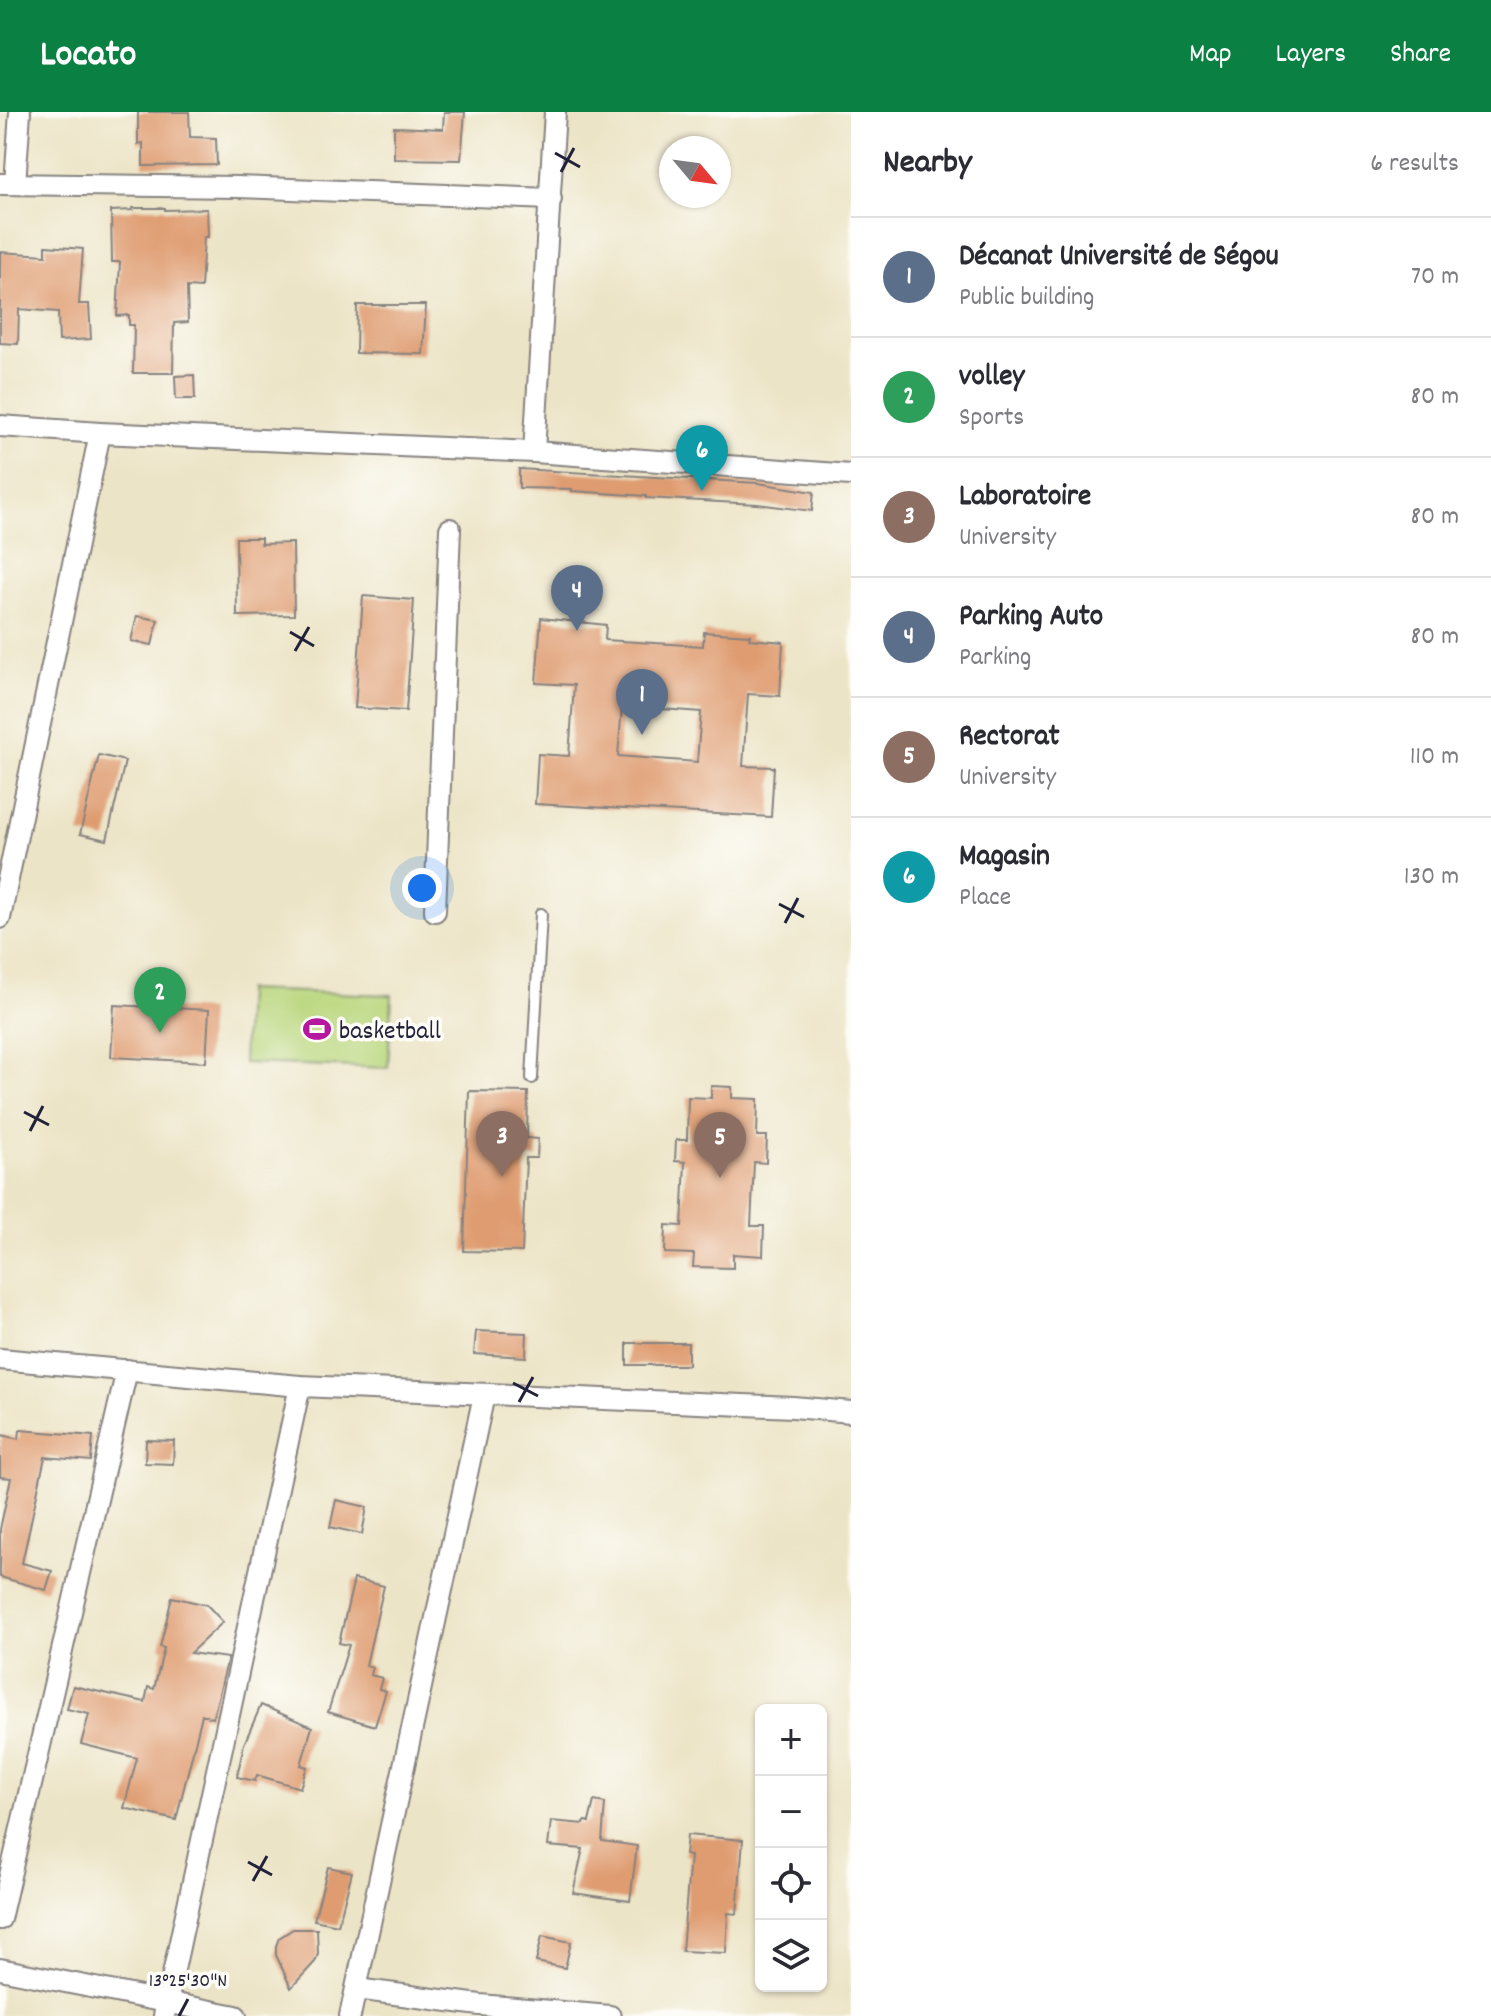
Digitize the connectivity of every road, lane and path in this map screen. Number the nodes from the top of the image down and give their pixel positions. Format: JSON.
{"nodes":[{"id":1,"x":20,"y":112,"type":"edge"},
{"id":2,"x":555,"y":112,"type":"edge"},
{"id":3,"x":8,"y":184,"type":"edge"},
{"id":4,"x":551,"y":199,"type":"junction"},
{"id":5,"x":0,"y":426,"type":"edge"},
{"id":6,"x":100,"y":433,"type":"junction"},
{"id":7,"x":534,"y":452,"type":"junction"},
{"id":8,"x":851,"y":475,"type":"edge"},
{"id":9,"x":450,"y":529,"type":"dead end"},
{"id":10,"x":435,"y":911,"type":"dead end"},
{"id":11,"x":541,"y":914,"type":"dead end"},
{"id":12,"x":0,"y":918,"type":"edge"},
{"id":13,"x":532,"y":1078,"type":"dead end"},
{"id":14,"x":0,"y":1359,"type":"edge"},
{"id":15,"x":127,"y":1370,"type":"junction"},
{"id":16,"x":300,"y":1386,"type":"junction"},
{"id":17,"x":484,"y":1395,"type":"junction"},
{"id":18,"x":851,"y":1412,"type":"edge"},
{"id":19,"x":0,"y":1919,"type":"edge"},
{"id":20,"x":0,"y":1969,"type":"edge"},
{"id":21,"x":356,"y":1989,"type":"junction"},
{"id":22,"x":165,"y":2010,"type":"edge"},
{"id":23,"x":479,"y":2011,"type":"edge"},
{"id":24,"x":236,"y":2016,"type":"edge"},
{"id":25,"x":350,"y":2016,"type":"edge"},
{"id":26,"x":610,"y":2016,"type":"edge"}],
"edges":[{"from":1,"to":3,"type":"street"},
{"from":2,"to":4,"type":"street"},
{"from":3,"to":4,"type":"street"},
{"from":4,"to":7,"type":"street"},
{"from":5,"to":6,"type":"street"},
{"from":6,"to":7,"type":"street"},
{"from":6,"to":12,"type":"street"},
{"from":7,"to":8,"type":"street"},
{"from":9,"to":10,"type":"street"},
{"from":11,"to":13,"type":"lane"},
{"from":14,"to":15,"type":"street"},
{"from":15,"to":16,"type":"street"},
{"from":15,"to":19,"type":"street"},
{"from":16,"to":17,"type":"street"},
{"from":16,"to":22,"type":"street"},
{"from":17,"to":18,"type":"street"},
{"from":17,"to":21,"type":"street"},
{"from":20,"to":22,"type":"street"},
{"from":21,"to":23,"type":"street"},
{"from":21,"to":25,"type":"street"},
{"from":22,"to":24,"type":"street"},
{"from":23,"to":26,"type":"street"}]}
